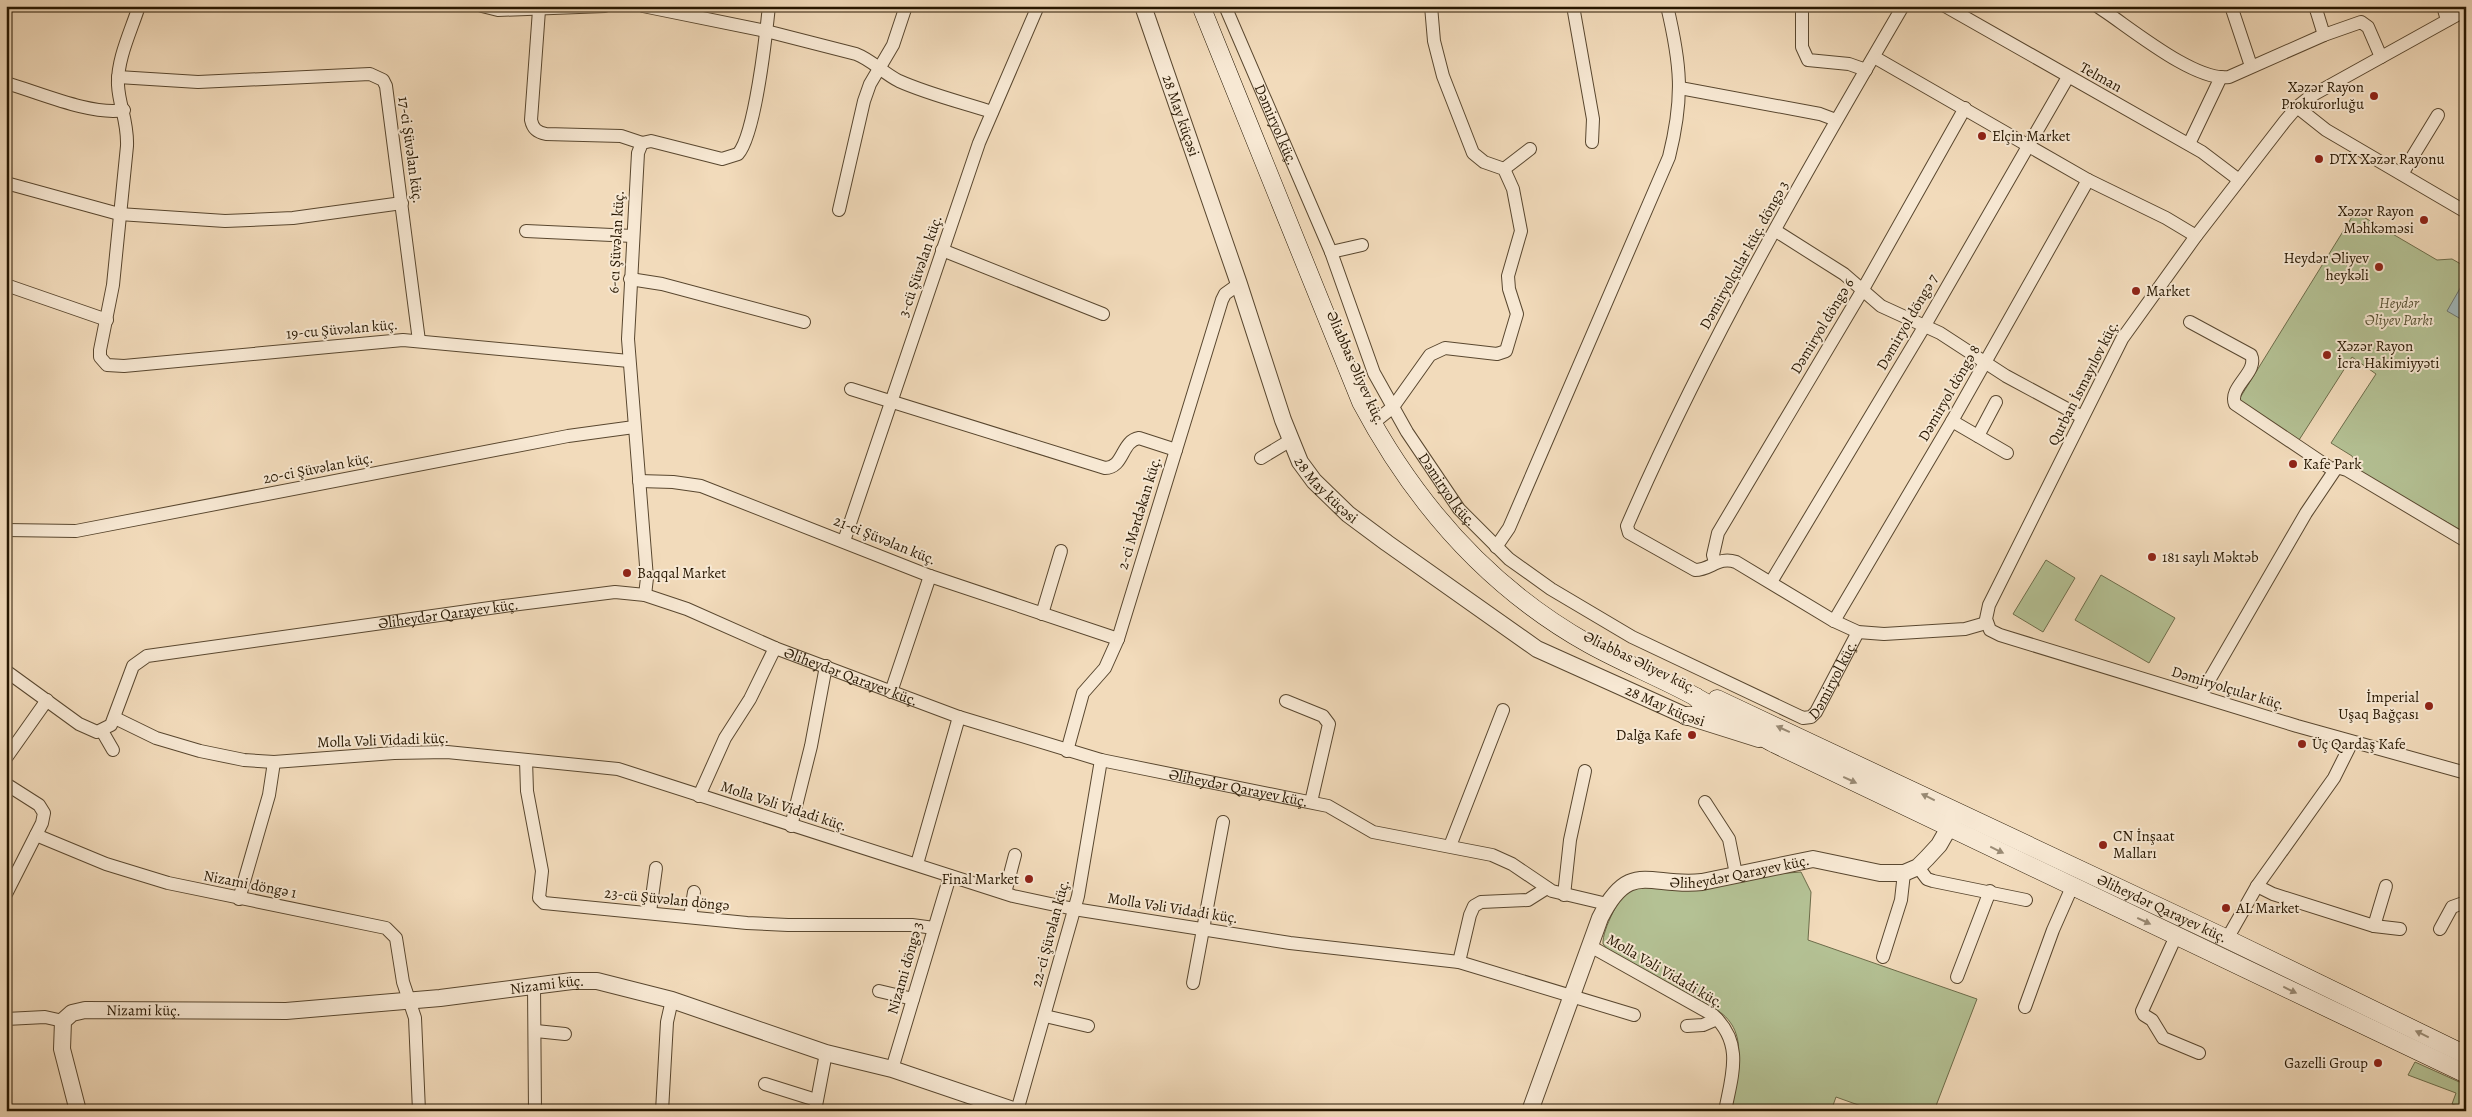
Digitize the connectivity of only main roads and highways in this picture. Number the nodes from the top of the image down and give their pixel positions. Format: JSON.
{"nodes":[{"id":1,"x":1201,"y":6,"type":"edge"},
{"id":2,"x":1207,"y":6,"type":"edge"},
{"id":3,"x":1696,"y":697,"type":"junction"},
{"id":4,"x":1686,"y":716,"type":"road end"},
{"id":5,"x":1775,"y":744,"type":"junction"},
{"id":6,"x":1858,"y":764,"type":"junction"},
{"id":7,"x":2074,"y":867,"type":"junction"},
{"id":8,"x":2069,"y":885,"type":"junction"},
{"id":9,"x":2394,"y":1020,"type":"junction"},
{"id":10,"x":2386,"y":1036,"type":"junction"},
{"id":11,"x":2466,"y":1055,"type":"edge"},
{"id":12,"x":2466,"y":1074,"type":"edge"}],
"edges":[{"from":1,"to":3,"type":"main road","name":"Dəmiryol küç."},
{"from":6,"to":2,"type":"main road","name":"Əliabbas Əliyev küç.","one_way":true},
{"from":3,"to":4,"type":"main road"},
{"from":3,"to":5,"type":"main road","name":"Dəmiryol küç."},
{"from":5,"to":6,"type":"main road"},
{"from":5,"to":8,"type":"main road","name":"Əliheydər Qarayev küç.","one_way":true},
{"from":7,"to":6,"type":"main road","name":"Əliheydər Qarayev küç.","one_way":true},
{"from":7,"to":8,"type":"main road"},
{"from":7,"to":9,"type":"main road","name":"Əliheydər Qarayev küç."},
{"from":8,"to":10,"type":"main road","name":"Əliheydər Qarayev küç.","one_way":true},
{"from":9,"to":10,"type":"main road"},
{"from":11,"to":9,"type":"main road","name":"Əliheydər Qarayev küç.","one_way":true},
{"from":10,"to":12,"type":"main road","name":"Əliheydər Qarayev küç."}]}
